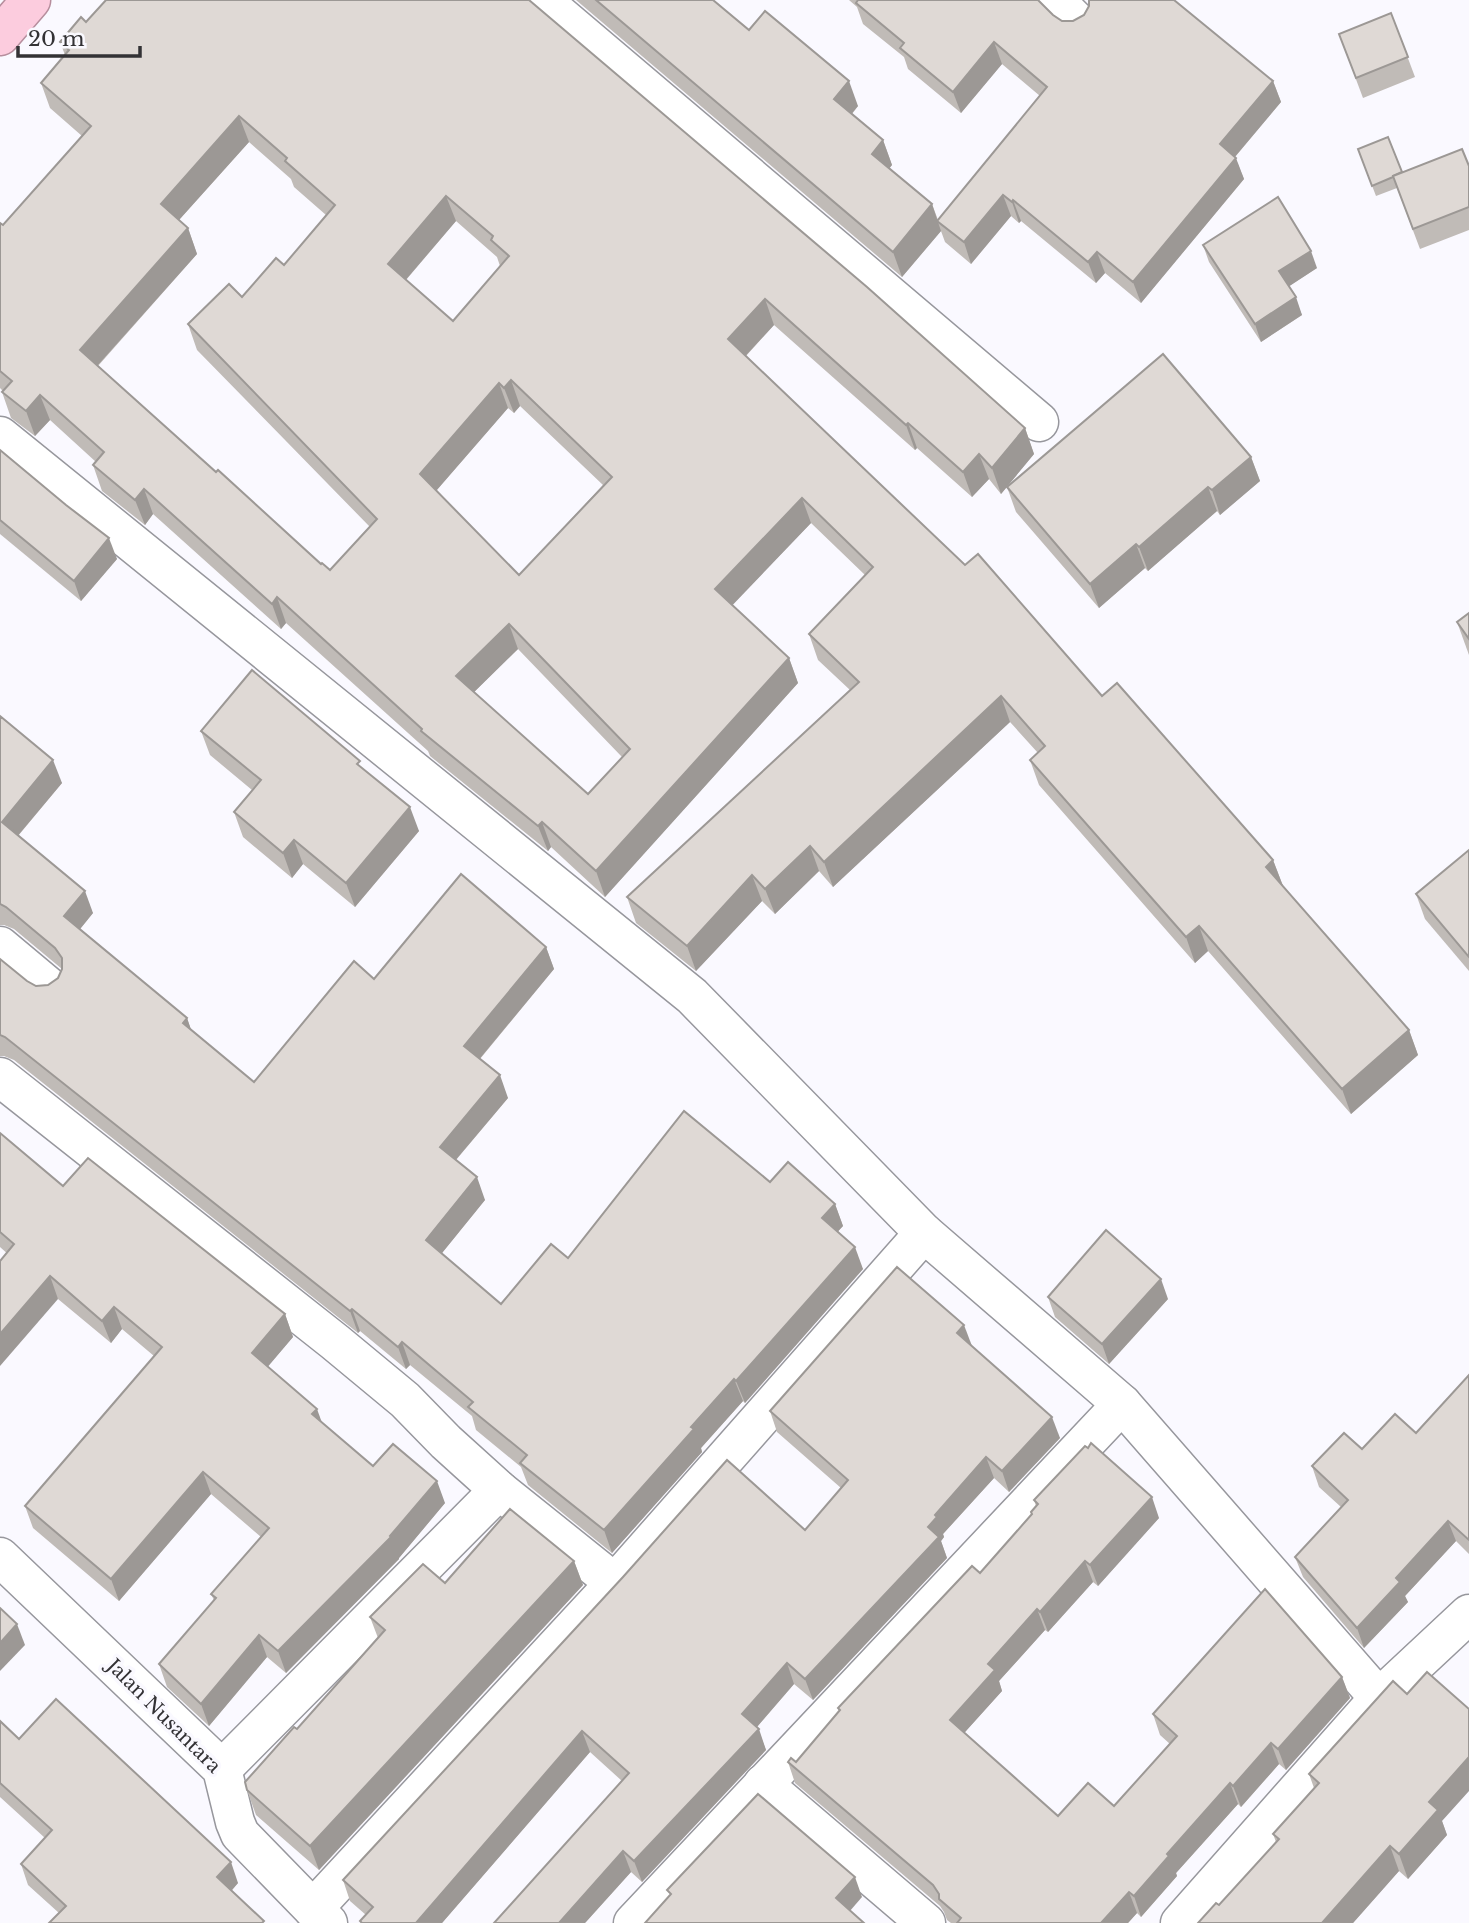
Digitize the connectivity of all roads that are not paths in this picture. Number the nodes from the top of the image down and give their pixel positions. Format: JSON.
{"nodes":[{"id":1,"x":31,"y":0,"type":"edge"},
{"id":2,"x":542,"y":0,"type":"edge"},
{"id":3,"x":0,"y":36,"type":"edge"},
{"id":4,"x":1039,"y":422,"type":"dead end"},
{"id":5,"x":0,"y":436,"type":"edge"},
{"id":6,"x":0,"y":946,"type":"edge"},
{"id":7,"x":49,"y":987,"type":"edge"},
{"id":8,"x":0,"y":1077,"type":"edge"},
{"id":9,"x":924,"y":1233,"type":"junction"},
{"id":10,"x":1122,"y":1404,"type":"junction"},
{"id":11,"x":499,"y":1490,"type":"junction"},
{"id":12,"x":0,"y":1556,"type":"edge"},
{"id":13,"x":615,"y":1583,"type":"junction"},
{"id":14,"x":1469,"y":1614,"type":"edge"},
{"id":15,"x":1379,"y":1698,"type":"junction"},
{"id":16,"x":222,"y":1769,"type":"junction"},
{"id":17,"x":763,"y":1784,"type":"junction"},
{"id":18,"x":320,"y":1916,"type":"edge"},
{"id":19,"x":633,"y":1923,"type":"edge"},
{"id":20,"x":926,"y":1923,"type":"edge"},
{"id":21,"x":1180,"y":1923,"type":"edge"}],
"edges":[{"from":1,"to":3,"type":"highway"},
{"from":2,"to":4,"type":"street"},
{"from":5,"to":9,"type":"street"},
{"from":6,"to":7,"type":"street"},
{"from":8,"to":11,"type":"street"},
{"from":9,"to":10,"type":"street"},
{"from":9,"to":13,"type":"street"},
{"from":10,"to":15,"type":"street"},
{"from":10,"to":17,"type":"street"},
{"from":11,"to":13,"type":"street"},
{"from":11,"to":16,"type":"street"},
{"from":12,"to":16,"type":"street","name":"Jalan Nusantara"},
{"from":13,"to":18,"type":"street"},
{"from":14,"to":15,"type":"street"},
{"from":15,"to":21,"type":"street"},
{"from":16,"to":18,"type":"street","name":"Jalan Nusantara"},
{"from":17,"to":19,"type":"street"},
{"from":17,"to":20,"type":"street"}]}
